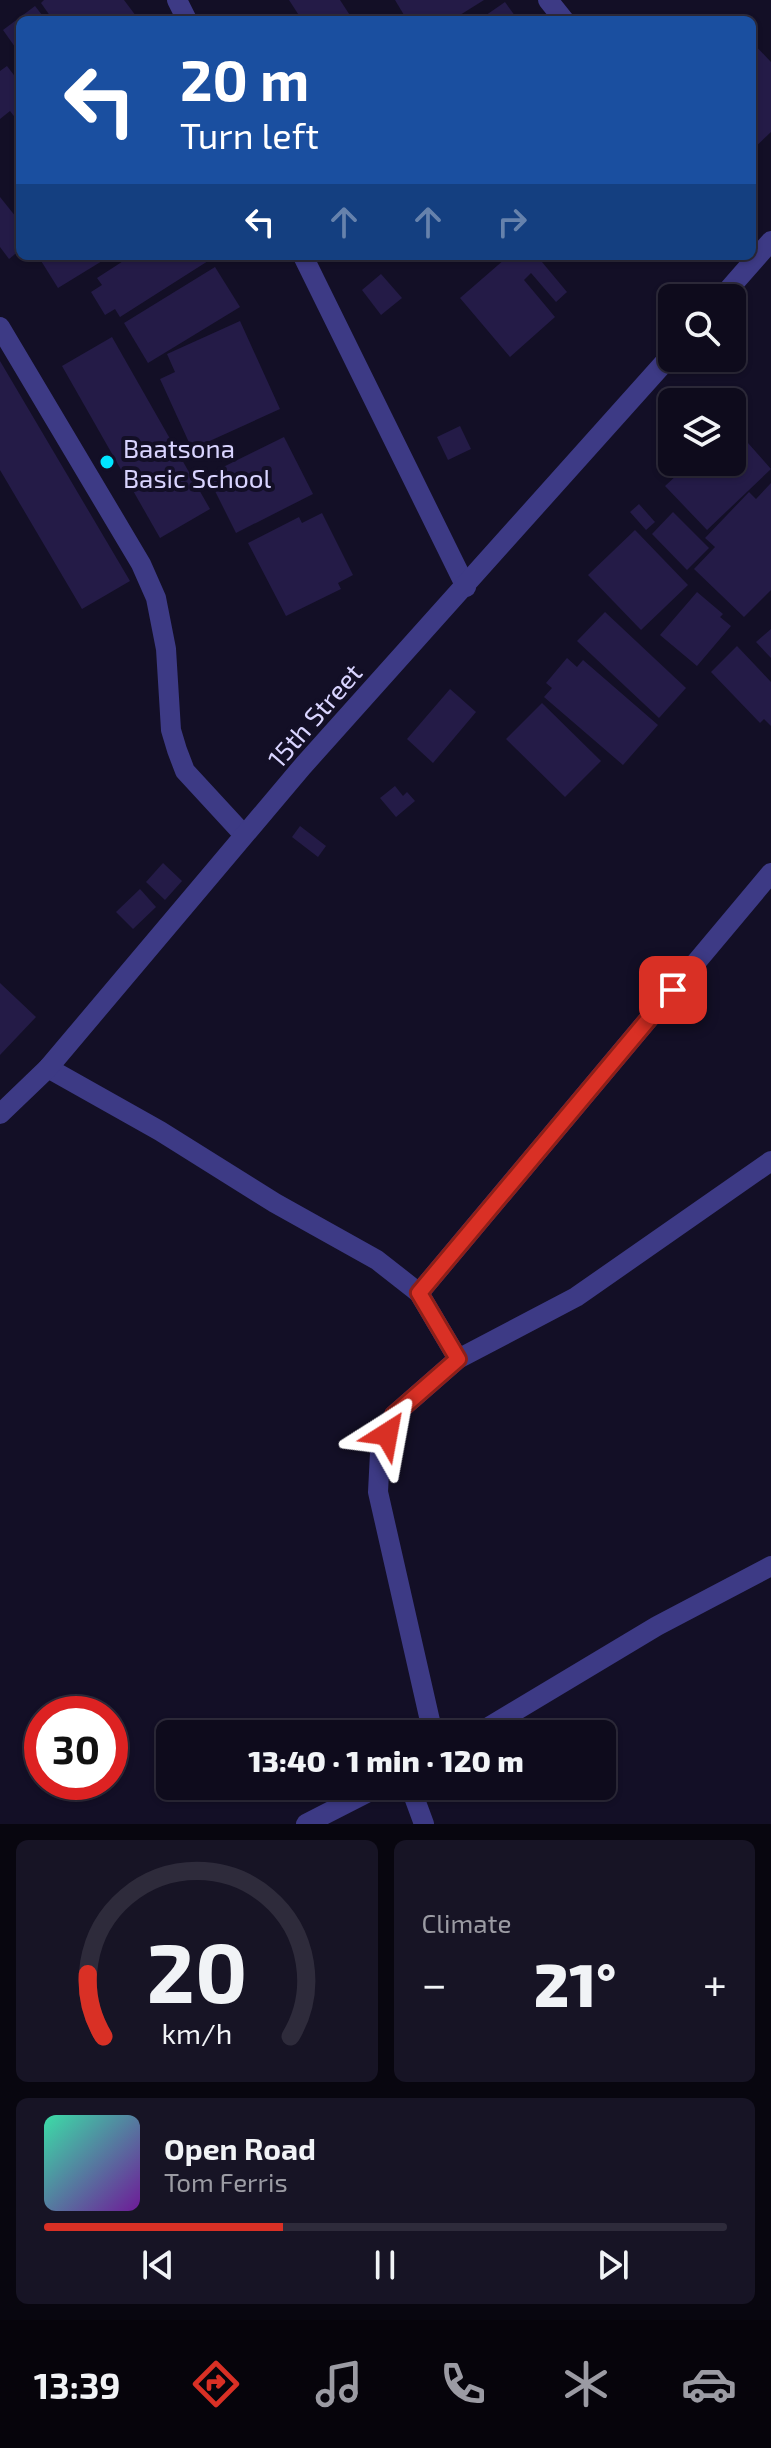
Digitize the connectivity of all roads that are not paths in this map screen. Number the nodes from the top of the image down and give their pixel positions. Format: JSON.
{"nodes":[{"id":1,"x":548,"y":0,"type":"edge"},
{"id":2,"x":561,"y":16,"type":"edge"},
{"id":3,"x":771,"y":241,"type":"edge"},
{"id":4,"x":756,"y":255,"type":"edge"},
{"id":5,"x":305,"y":260,"type":"edge"},
{"id":6,"x":751,"y":260,"type":"edge"},
{"id":7,"x":732,"y":284,"type":"edge"},
{"id":8,"x":0,"y":327,"type":"edge"},
{"id":9,"x":658,"y":370,"type":"edge"},
{"id":10,"x":466,"y":587,"type":"junction"},
{"id":11,"x":244,"y":835,"type":"junction"},
{"id":12,"x":771,"y":873,"type":"edge"},
{"id":13,"x":48,"y":1068,"type":"junction"},
{"id":14,"x":0,"y":1114,"type":"edge"},
{"id":15,"x":771,"y":1161,"type":"edge"},
{"id":16,"x":419,"y":1293,"type":"junction"},
{"id":17,"x":458,"y":1359,"type":"junction"},
{"id":18,"x":771,"y":1566,"type":"edge"},
{"id":19,"x":430,"y":1720,"type":"edge"},
{"id":20,"x":500,"y":1720,"type":"edge"},
{"id":21,"x":353,"y":1800,"type":"edge"},
{"id":22,"x":415,"y":1800,"type":"edge"},
{"id":23,"x":306,"y":1824,"type":"edge"},
{"id":24,"x":424,"y":1824,"type":"edge"}],
"edges":[{"from":1,"to":2,"type":"street"},
{"from":3,"to":4,"type":"street"},
{"from":5,"to":10,"type":"street"},
{"from":6,"to":7,"type":"street"},
{"from":8,"to":11,"type":"street"},
{"from":9,"to":10,"type":"street","name":"15th Street"},
{"from":10,"to":11,"type":"street","name":"15th Street"},
{"from":11,"to":13,"type":"street","name":"15th Street"},
{"from":12,"to":16,"type":"street"},
{"from":13,"to":14,"type":"street","name":"15th Street"},
{"from":13,"to":16,"type":"street"},
{"from":15,"to":17,"type":"street"},
{"from":16,"to":17,"type":"street"},
{"from":17,"to":19,"type":"street"},
{"from":18,"to":20,"type":"street"},
{"from":21,"to":23,"type":"street"},
{"from":22,"to":24,"type":"street"}]}
